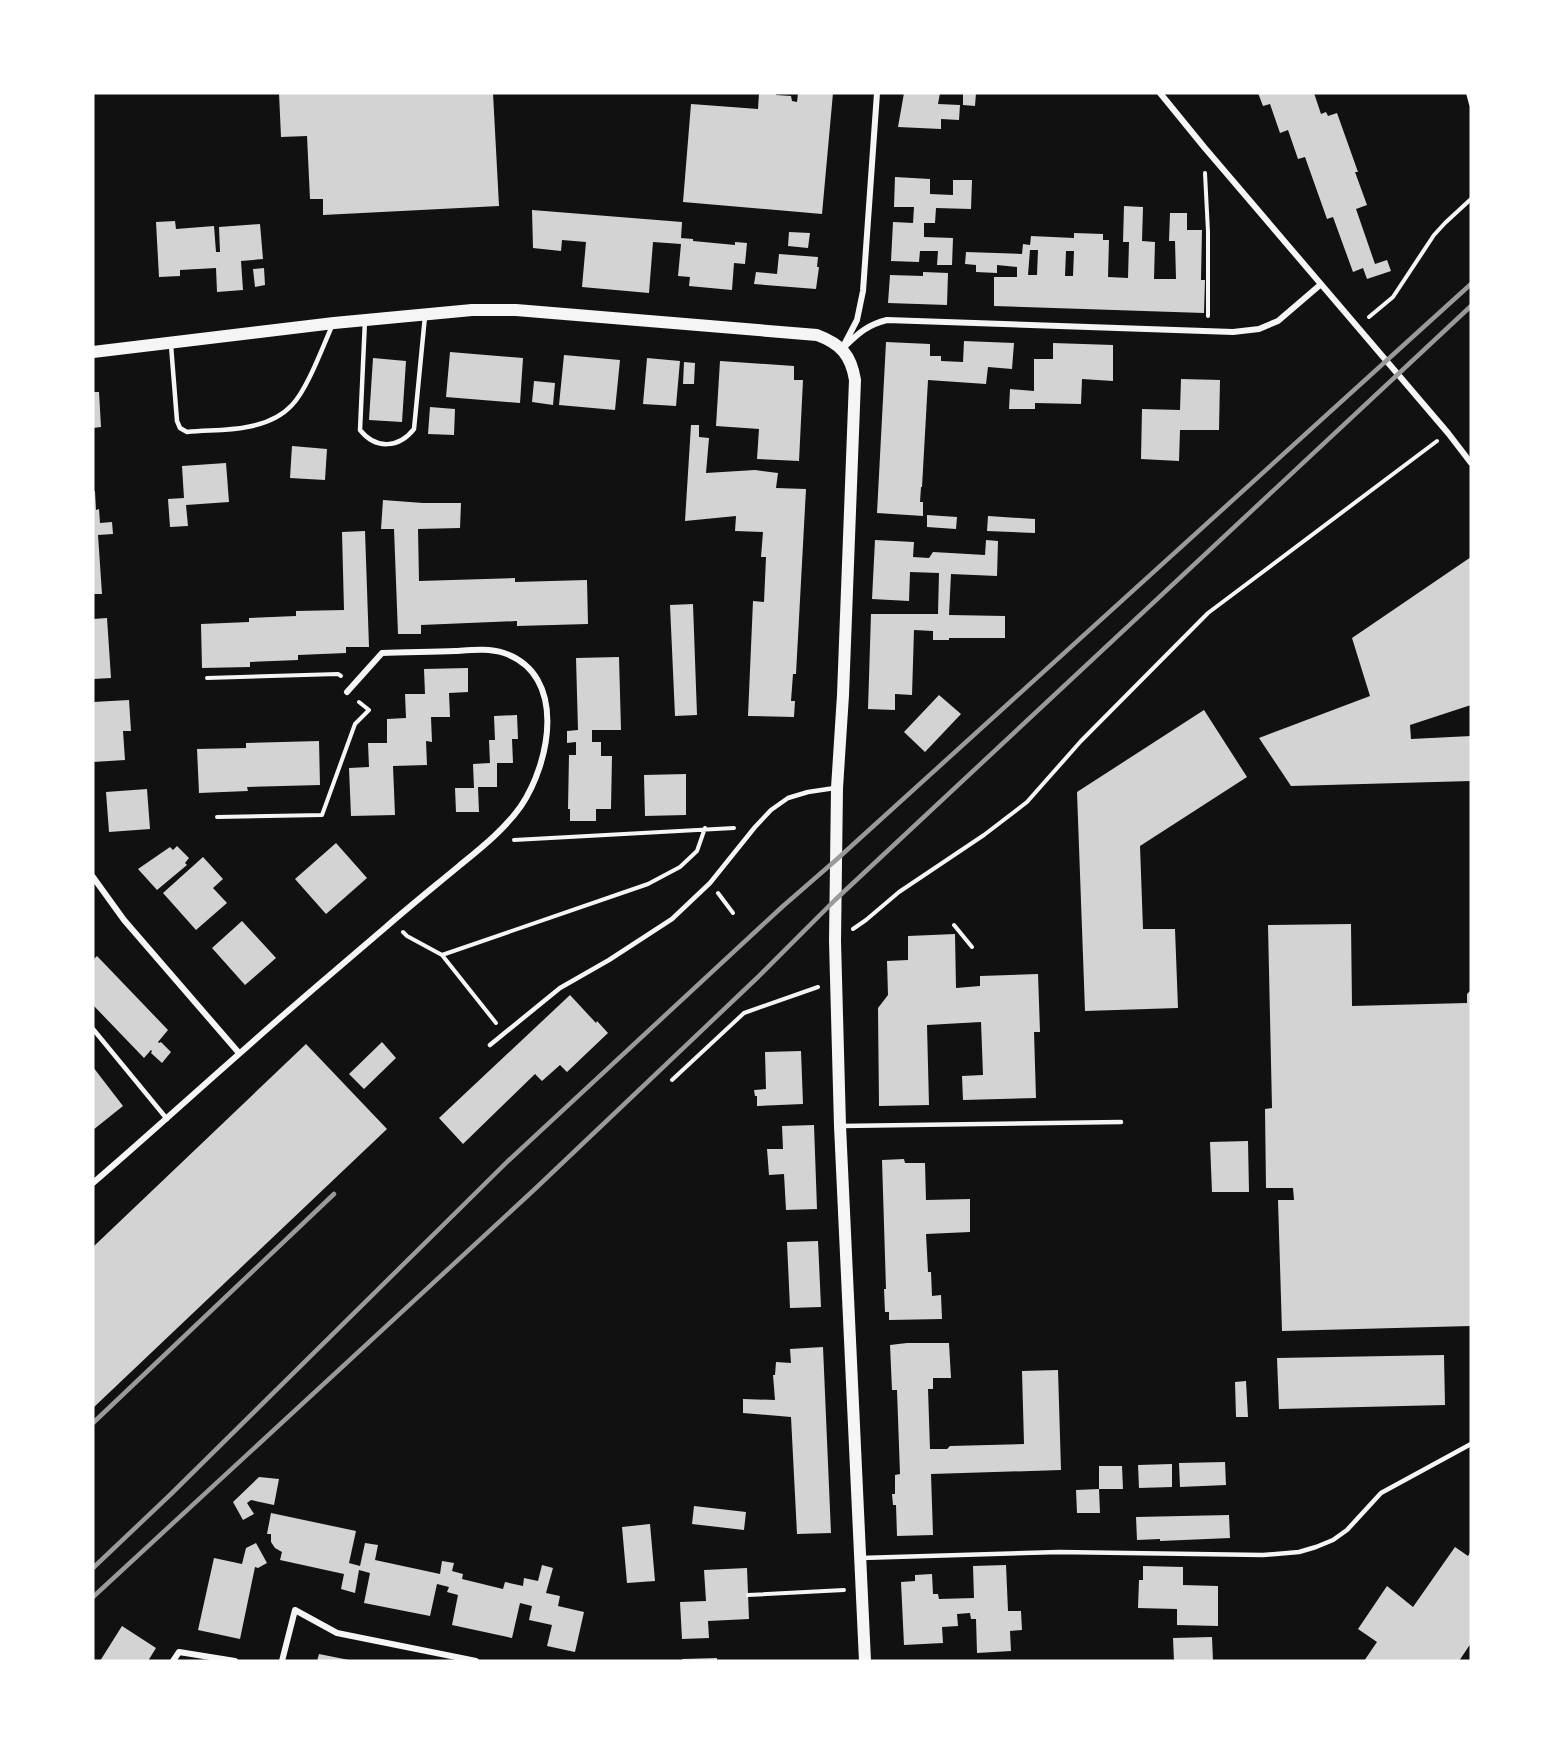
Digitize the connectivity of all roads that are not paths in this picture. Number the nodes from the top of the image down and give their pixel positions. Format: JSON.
{"nodes":[{"id":1,"x":876,"y":93,"type":"edge"},
{"id":2,"x":1162,"y":93,"type":"edge"},
{"id":3,"x":1320,"y":285,"type":"junction"},
{"id":4,"x":425,"y":315,"type":"junction"},
{"id":5,"x":365,"y":320,"type":"junction"},
{"id":6,"x":334,"y":323,"type":"junction"},
{"id":7,"x":171,"y":342,"type":"junction"},
{"id":8,"x":842,"y":349,"type":"junction"},
{"id":9,"x":93,"y":352,"type":"edge"},
{"id":10,"x":1471,"y":463,"type":"edge"},
{"id":11,"x":347,"y":692,"type":"road end"},
{"id":12,"x":837,"y":788,"type":"junction"},
{"id":13,"x":93,"y":877,"type":"edge"},
{"id":14,"x":93,"y":1029,"type":"edge"},
{"id":15,"x":490,"y":1045,"type":"dead end"},
{"id":16,"x":239,"y":1053,"type":"junction"},
{"id":17,"x":167,"y":1119,"type":"junction"},
{"id":18,"x":1121,"y":1122,"type":"dead end"},
{"id":19,"x":840,"y":1126,"type":"junction"},
{"id":20,"x":93,"y":1183,"type":"edge"},
{"id":21,"x":1471,"y":1444,"type":"edge"},
{"id":22,"x":861,"y":1558,"type":"junction"},
{"id":23,"x":173,"y":1661,"type":"edge"},
{"id":24,"x":235,"y":1661,"type":"edge"},
{"id":25,"x":282,"y":1661,"type":"edge"},
{"id":26,"x":476,"y":1661,"type":"edge"},
{"id":27,"x":865,"y":1661,"type":"edge"}],
"edges":[{"from":1,"to":8,"type":"street"},
{"from":2,"to":3,"type":"street"},
{"from":3,"to":8,"type":"street"},
{"from":3,"to":10,"type":"street"},
{"from":4,"to":5,"type":"main road"},
{"from":4,"to":5,"type":"lane"},
{"from":4,"to":8,"type":"main road"},
{"from":5,"to":6,"type":"main road"},
{"from":6,"to":7,"type":"main road"},
{"from":6,"to":7,"type":"lane"},
{"from":7,"to":9,"type":"main road"},
{"from":8,"to":12,"type":"main road"},
{"from":11,"to":16,"type":"street"},
{"from":12,"to":15,"type":"lane"},
{"from":12,"to":19,"type":"main road"},
{"from":13,"to":16,"type":"street"},
{"from":14,"to":17,"type":"lane"},
{"from":16,"to":17,"type":"street"},
{"from":17,"to":20,"type":"street"},
{"from":18,"to":19,"type":"lane"},
{"from":19,"to":22,"type":"main road"},
{"from":21,"to":22,"type":"lane"},
{"from":22,"to":27,"type":"main road"},
{"from":23,"to":24,"type":"street"},
{"from":25,"to":26,"type":"street"}]}
